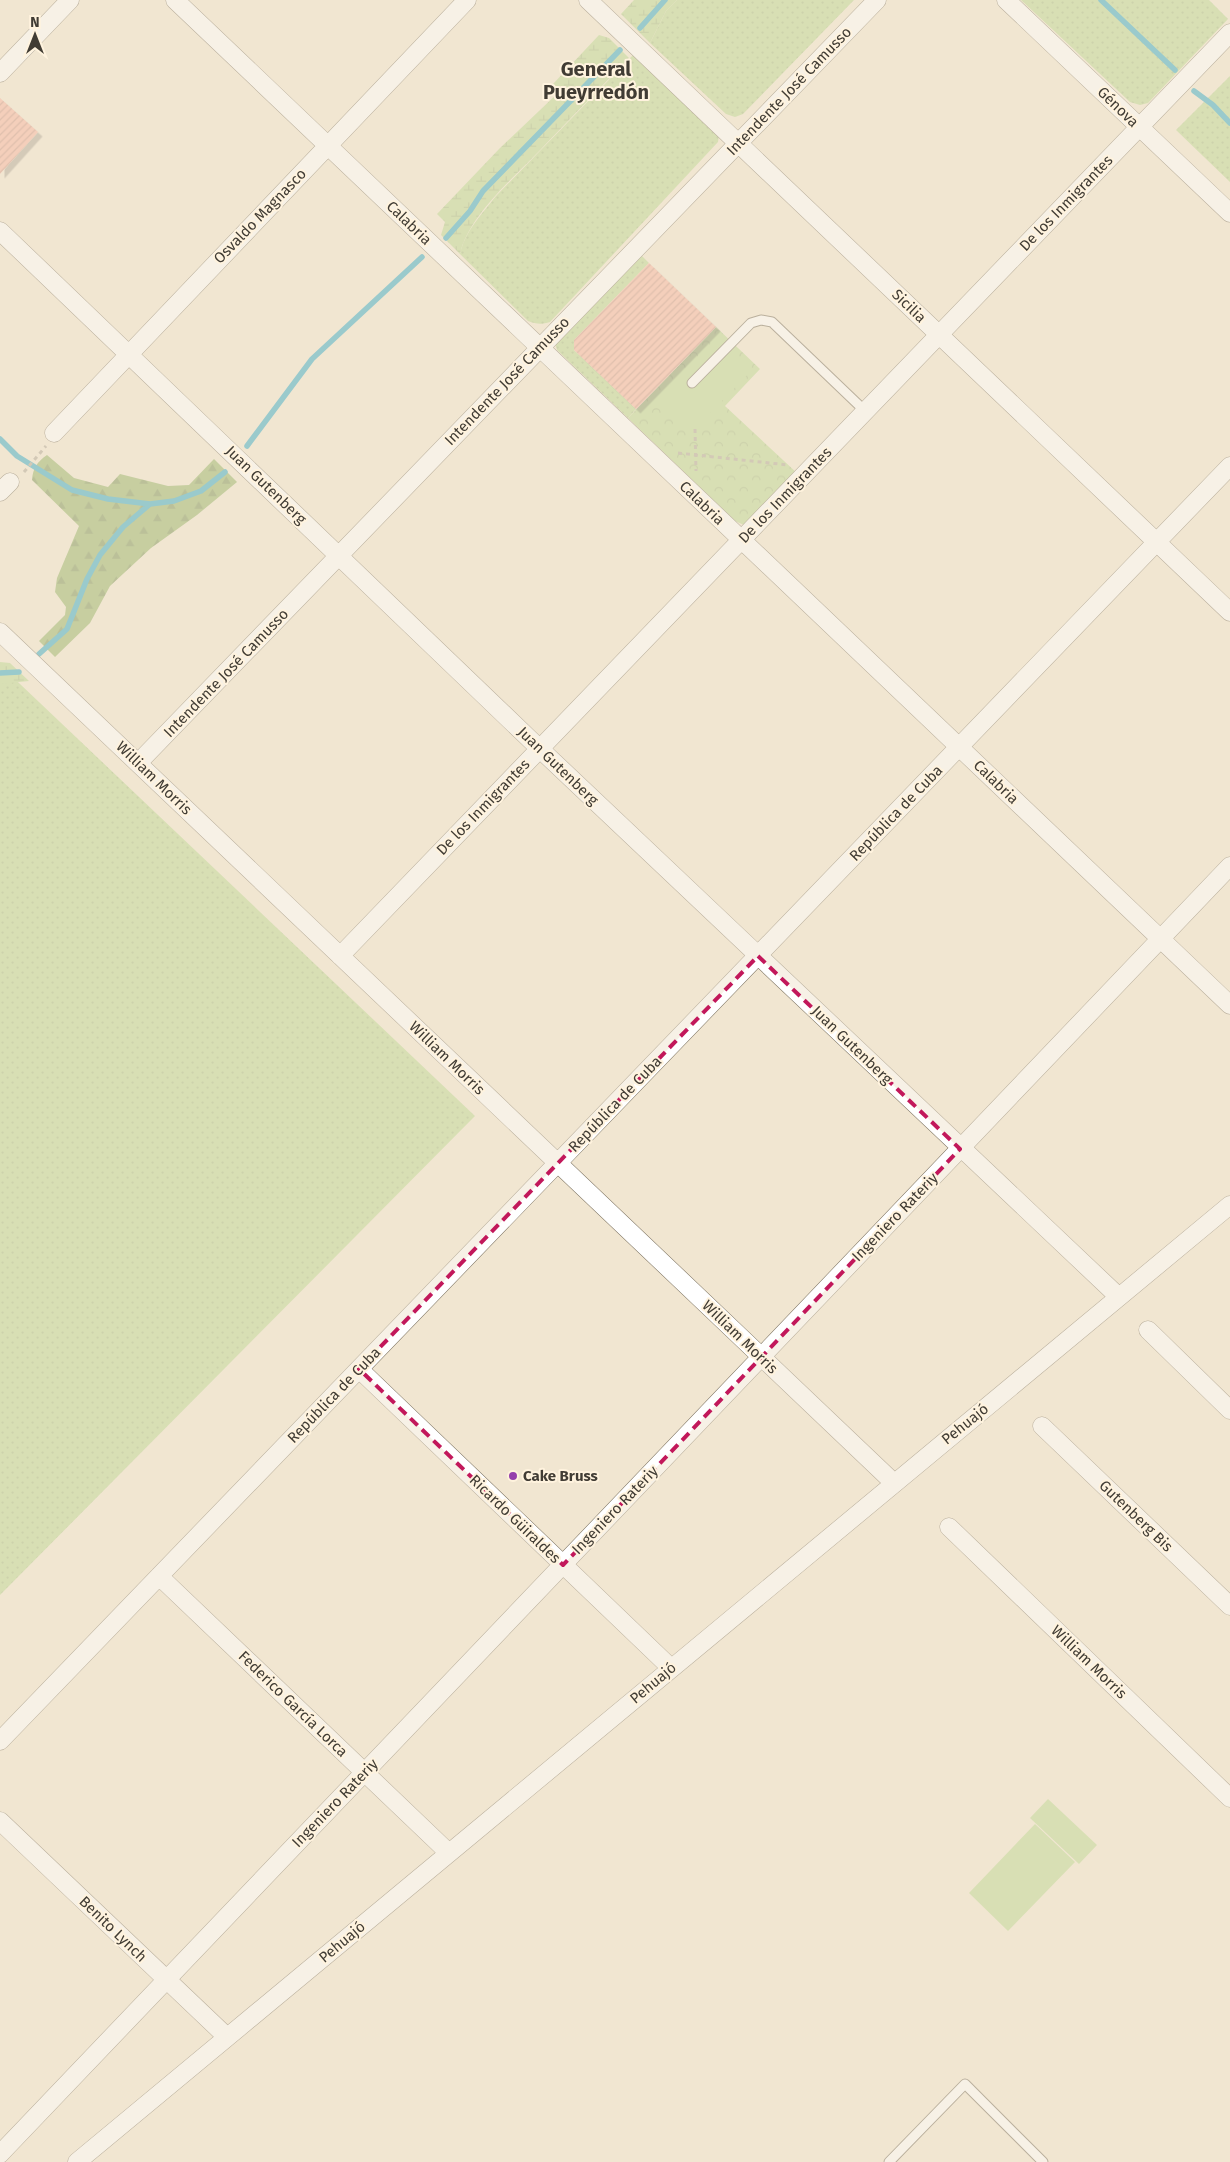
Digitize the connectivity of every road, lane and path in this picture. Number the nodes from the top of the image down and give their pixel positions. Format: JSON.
{"nodes":[{"id":1,"x":70,"y":0,"type":"edge"},
{"id":2,"x":175,"y":0,"type":"edge"},
{"id":3,"x":467,"y":0,"type":"edge"},
{"id":4,"x":588,"y":0,"type":"edge"},
{"id":5,"x":877,"y":0,"type":"edge"},
{"id":6,"x":1006,"y":0,"type":"edge"},
{"id":7,"x":1230,"y":33,"type":"edge"},
{"id":8,"x":0,"y":74,"type":"edge"},
{"id":9,"x":1139,"y":127,"type":"junction"},
{"id":10,"x":738,"y":143,"type":"junction"},
{"id":11,"x":328,"y":146,"type":"junction"},
{"id":12,"x":1230,"y":213,"type":"edge"},
{"id":13,"x":0,"y":231,"type":"edge"},
{"id":14,"x":939,"y":334,"type":"junction"},
{"id":15,"x":540,"y":347,"type":"junction"},
{"id":16,"x":128,"y":354,"type":"junction"},
{"id":17,"x":692,"y":383,"type":"dead end"},
{"id":18,"x":865,"y":411,"type":"junction"},
{"id":19,"x":695,"y":429,"type":"dead end"},
{"id":20,"x":54,"y":433,"type":"dead end"},
{"id":21,"x":675,"y":452,"type":"dead end"},
{"id":22,"x":696,"y":456,"type":"junction"},
{"id":23,"x":34,"y":461,"type":"dead end"},
{"id":24,"x":788,"y":464,"type":"dead end"},
{"id":25,"x":1230,"y":466,"type":"edge"},
{"id":26,"x":28,"y":468,"type":"dead end"},
{"id":27,"x":696,"y":497,"type":"junction"},
{"id":28,"x":742,"y":540,"type":"junction"},
{"id":29,"x":1157,"y":542,"type":"junction"},
{"id":30,"x":339,"y":555,"type":"junction"},
{"id":31,"x":1230,"y":612,"type":"edge"},
{"id":32,"x":0,"y":632,"type":"edge"},
{"id":33,"x":959,"y":747,"type":"junction"},
{"id":34,"x":539,"y":748,"type":"junction"},
{"id":35,"x":138,"y":763,"type":"junction"},
{"id":36,"x":1230,"y":866,"type":"edge"},
{"id":37,"x":1160,"y":939,"type":"junction"},
{"id":38,"x":340,"y":956,"type":"junction"},
{"id":39,"x":758,"y":956,"type":"junction"},
{"id":40,"x":1230,"y":1005,"type":"edge"},
{"id":41,"x":960,"y":1149,"type":"junction"},
{"id":42,"x":558,"y":1163,"type":"junction"},
{"id":43,"x":1230,"y":1205,"type":"edge"},
{"id":44,"x":1119,"y":1298,"type":"junction"},
{"id":45,"x":1148,"y":1330,"type":"dead end"},
{"id":46,"x":761,"y":1357,"type":"junction"},
{"id":47,"x":359,"y":1369,"type":"junction"},
{"id":48,"x":1230,"y":1410,"type":"edge"},
{"id":49,"x":1042,"y":1426,"type":"dead end"},
{"id":50,"x":894,"y":1483,"type":"junction"},
{"id":51,"x":948,"y":1526,"type":"dead end"},
{"id":52,"x":563,"y":1565,"type":"junction"},
{"id":53,"x":159,"y":1576,"type":"junction"},
{"id":54,"x":1230,"y":1606,"type":"edge"},
{"id":55,"x":671,"y":1668,"type":"junction"},
{"id":56,"x":0,"y":1741,"type":"edge"},
{"id":57,"x":364,"y":1773,"type":"junction"},
{"id":58,"x":1230,"y":1798,"type":"edge"},
{"id":59,"x":0,"y":1821,"type":"edge"},
{"id":60,"x":449,"y":1853,"type":"junction"},
{"id":61,"x":166,"y":1980,"type":"junction"},
{"id":62,"x":227,"y":2037,"type":"junction"},
{"id":63,"x":0,"y":2154,"type":"edge"},
{"id":64,"x":77,"y":2162,"type":"edge"},
{"id":65,"x":889,"y":2162,"type":"edge"},
{"id":66,"x":1043,"y":2162,"type":"edge"}],
"edges":[{"from":1,"to":8,"type":"street"},
{"from":2,"to":11,"type":"street","name":"Calabria"},
{"from":3,"to":11,"type":"street","name":"Osvaldo Magnasco"},
{"from":4,"to":10,"type":"street","name":"Sicilia"},
{"from":5,"to":10,"type":"street","name":"Intendente José Camusso"},
{"from":6,"to":9,"type":"street","name":"Génova"},
{"from":7,"to":9,"type":"street","name":"De los Inmigrantes"},
{"from":9,"to":12,"type":"street","name":"Génova"},
{"from":9,"to":14,"type":"street","name":"De los Inmigrantes"},
{"from":10,"to":14,"type":"street","name":"Sicilia"},
{"from":10,"to":15,"type":"street","name":"Intendente José Camusso"},
{"from":11,"to":15,"type":"street","name":"Calabria"},
{"from":11,"to":16,"type":"street","name":"Osvaldo Magnasco"},
{"from":13,"to":16,"type":"street","name":"Juan Gutenberg"},
{"from":14,"to":18,"type":"street","name":"De los Inmigrantes"},
{"from":14,"to":29,"type":"street","name":"Sicilia"},
{"from":15,"to":27,"type":"street","name":"Calabria"},
{"from":15,"to":30,"type":"street","name":"Intendente José Camusso"},
{"from":16,"to":20,"type":"street","name":"Osvaldo Magnasco"},
{"from":16,"to":30,"type":"street","name":"Juan Gutenberg"},
{"from":17,"to":18,"type":"lane"},
{"from":18,"to":28,"type":"street","name":"De los Inmigrantes"},
{"from":19,"to":22,"type":"path"},
{"from":21,"to":22,"type":"path"},
{"from":22,"to":24,"type":"path"},
{"from":22,"to":27,"type":"path"},
{"from":23,"to":26,"type":"path"},
{"from":25,"to":29,"type":"street","name":"República de Cuba"},
{"from":27,"to":28,"type":"street","name":"Calabria"},
{"from":28,"to":33,"type":"street","name":"Calabria"},
{"from":28,"to":34,"type":"street","name":"De los Inmigrantes"},
{"from":29,"to":31,"type":"street","name":"Sicilia"},
{"from":29,"to":33,"type":"street","name":"República de Cuba"},
{"from":30,"to":34,"type":"street","name":"Juan Gutenberg"},
{"from":30,"to":35,"type":"street","name":"Intendente José Camusso"},
{"from":32,"to":35,"type":"street","name":"William Morris"},
{"from":33,"to":37,"type":"street","name":"Calabria"},
{"from":33,"to":39,"type":"street","name":"República de Cuba"},
{"from":34,"to":38,"type":"street","name":"De los Inmigrantes"},
{"from":34,"to":39,"type":"street","name":"Juan Gutenberg"},
{"from":35,"to":38,"type":"street","name":"William Morris"},
{"from":36,"to":37,"type":"street","name":"Ingeniero Rateriy"},
{"from":37,"to":40,"type":"street","name":"Calabria"},
{"from":37,"to":41,"type":"street","name":"Ingeniero Rateriy"},
{"from":38,"to":42,"type":"street","name":"William Morris"},
{"from":39,"to":41,"type":"street","name":"Juan Gutenberg"},
{"from":39,"to":42,"type":"street","name":"República de Cuba"},
{"from":41,"to":44,"type":"street","name":"Juan Gutenberg"},
{"from":41,"to":46,"type":"street","name":"Ingeniero Rateriy"},
{"from":42,"to":46,"type":"street","name":"William Morris"},
{"from":42,"to":47,"type":"street","name":"República de Cuba"},
{"from":43,"to":44,"type":"street","name":"Pehuajó"},
{"from":44,"to":50,"type":"street","name":"Pehuajó"},
{"from":45,"to":48,"type":"street"},
{"from":46,"to":50,"type":"street","name":"William Morris"},
{"from":46,"to":52,"type":"street","name":"Ingeniero Rateriy"},
{"from":47,"to":52,"type":"street","name":"Ricardo Güiraldes"},
{"from":47,"to":53,"type":"street","name":"República de Cuba"},
{"from":49,"to":54,"type":"street","name":"Gutenberg Bis"},
{"from":50,"to":55,"type":"street","name":"Pehuajó"},
{"from":51,"to":58,"type":"street","name":"William Morris"},
{"from":52,"to":55,"type":"street","name":"Ricardo Güiraldes"},
{"from":52,"to":57,"type":"street","name":"Ingeniero Rateriy"},
{"from":53,"to":56,"type":"street","name":"República de Cuba"},
{"from":53,"to":57,"type":"street","name":"Federico García Lorca"},
{"from":55,"to":60,"type":"street","name":"Pehuajó"},
{"from":57,"to":60,"type":"street","name":"Federico García Lorca"},
{"from":57,"to":61,"type":"street","name":"Ingeniero Rateriy"},
{"from":59,"to":61,"type":"street","name":"Benito Lynch"},
{"from":60,"to":62,"type":"street","name":"Pehuajó"},
{"from":61,"to":62,"type":"street","name":"Benito Lynch"},
{"from":61,"to":63,"type":"street","name":"Ingeniero Rateriy"},
{"from":62,"to":64,"type":"street","name":"Pehuajó"},
{"from":65,"to":66,"type":"lane"}]}
